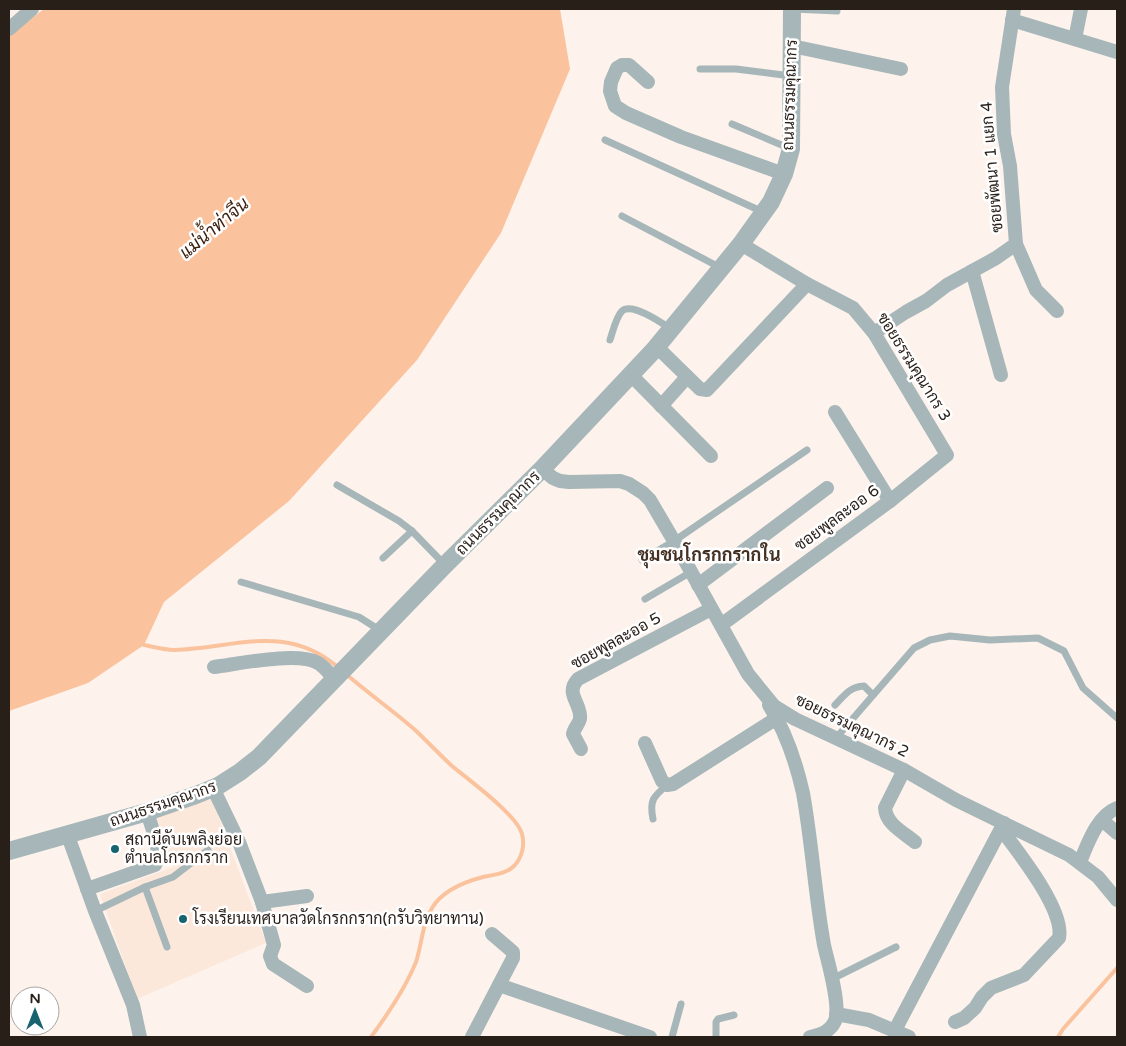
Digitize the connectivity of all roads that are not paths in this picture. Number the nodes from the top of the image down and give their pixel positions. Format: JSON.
{"nodes":[{"id":1,"x":32,"y":9,"type":"edge"},
{"id":2,"x":792,"y":9,"type":"edge"},
{"id":3,"x":1081,"y":9,"type":"edge"},
{"id":4,"x":838,"y":11,"type":"dead end"},
{"id":5,"x":1013,"y":14,"type":"edge"},
{"id":6,"x":9,"y":29,"type":"edge"},
{"id":7,"x":1075,"y":39,"type":"junction"},
{"id":8,"x":792,"y":46,"type":"junction"},
{"id":9,"x":1117,"y":52,"type":"edge"},
{"id":10,"x":700,"y":69,"type":"dead end"},
{"id":11,"x":901,"y":69,"type":"dead end"},
{"id":12,"x":792,"y":76,"type":"junction"},
{"id":13,"x":648,"y":82,"type":"dead end"},
{"id":14,"x":732,"y":124,"type":"dead end"},
{"id":15,"x":605,"y":140,"type":"dead end"},
{"id":16,"x":791,"y":149,"type":"junction"},
{"id":17,"x":784,"y":174,"type":"junction"},
{"id":18,"x":764,"y":212,"type":"junction"},
{"id":19,"x":622,"y":216,"type":"dead end"},
{"id":20,"x":741,"y":244,"type":"junction"},
{"id":21,"x":1016,"y":244,"type":"junction"},
{"id":22,"x":721,"y":268,"type":"junction"},
{"id":23,"x":972,"y":271,"type":"junction"},
{"id":24,"x":807,"y":284,"type":"junction"},
{"id":25,"x":1057,"y":311,"type":"dead end"},
{"id":26,"x":672,"y":329,"type":"junction"},
{"id":27,"x":874,"y":333,"type":"junction"},
{"id":28,"x":610,"y":340,"type":"dead end"},
{"id":29,"x":657,"y":347,"type":"junction"},
{"id":30,"x":631,"y":375,"type":"junction"},
{"id":31,"x":1001,"y":375,"type":"dead end"},
{"id":32,"x":687,"y":376,"type":"junction"},
{"id":33,"x":661,"y":406,"type":"junction"},
{"id":34,"x":835,"y":412,"type":"dead end"},
{"id":35,"x":807,"y":450,"type":"dead end"},
{"id":36,"x":947,"y":454,"type":"joint"},
{"id":37,"x":711,"y":456,"type":"dead end"},
{"id":38,"x":542,"y":469,"type":"junction"},
{"id":39,"x":337,"y":485,"type":"dead end"},
{"id":40,"x":827,"y":488,"type":"dead end"},
{"id":41,"x":890,"y":501,"type":"junction"},
{"id":42,"x":412,"y":531,"type":"junction"},
{"id":43,"x":674,"y":541,"type":"junction"},
{"id":44,"x":383,"y":558,"type":"dead end"},
{"id":45,"x":642,"y":560,"type":"dead end"},
{"id":46,"x":445,"y":565,"type":"junction"},
{"id":47,"x":695,"y":578,"type":"junction"},
{"id":48,"x":241,"y":582,"type":"dead end"},
{"id":49,"x":646,"y":599,"type":"dead end"},
{"id":50,"x":711,"y":609,"type":"junction"},
{"id":51,"x":721,"y":625,"type":"junction"},
{"id":52,"x":381,"y":631,"type":"junction"},
{"id":53,"x":214,"y":667,"type":"dead end"},
{"id":54,"x":336,"y":677,"type":"junction"},
{"id":55,"x":763,"y":695,"type":"junction"},
{"id":56,"x":873,"y":695,"type":"junction"},
{"id":57,"x":835,"y":705,"type":"dead end"},
{"id":58,"x":778,"y":718,"type":"junction"},
{"id":59,"x":1117,"y":718,"type":"edge"},
{"id":60,"x":836,"y":738,"type":"junction"},
{"id":61,"x":645,"y":743,"type":"dead end"},
{"id":62,"x":582,"y":749,"type":"dead end"},
{"id":63,"x":904,"y":770,"type":"junction"},
{"id":64,"x":667,"y":785,"type":"junction"},
{"id":65,"x":213,"y":788,"type":"junction"},
{"id":66,"x":1117,"y":808,"type":"edge"},
{"id":67,"x":147,"y":812,"type":"junction"},
{"id":68,"x":653,"y":819,"type":"dead end"},
{"id":69,"x":1102,"y":820,"type":"junction"},
{"id":70,"x":1002,"y":826,"type":"junction"},
{"id":71,"x":1117,"y":833,"type":"edge"},
{"id":72,"x":68,"y":836,"type":"junction"},
{"id":73,"x":916,"y":842,"type":"dead end"},
{"id":74,"x":208,"y":850,"type":"dead end"},
{"id":75,"x":9,"y":851,"type":"edge"},
{"id":76,"x":1080,"y":862,"type":"junction"},
{"id":77,"x":146,"y":887,"type":"junction"},
{"id":78,"x":87,"y":889,"type":"junction"},
{"id":79,"x":307,"y":896,"type":"dead end"},
{"id":80,"x":1117,"y":900,"type":"edge"},
{"id":81,"x":262,"y":902,"type":"junction"},
{"id":82,"x":95,"y":911,"type":"junction"},
{"id":83,"x":492,"y":934,"type":"dead end"},
{"id":84,"x":167,"y":947,"type":"dead end"},
{"id":85,"x":896,"y":947,"type":"dead end"},
{"id":86,"x":832,"y":979,"type":"junction"},
{"id":87,"x":499,"y":985,"type":"junction"},
{"id":88,"x":307,"y":986,"type":"dead end"},
{"id":89,"x":681,"y":1004,"type":"dead end"},
{"id":90,"x":836,"y":1014,"type":"junction"},
{"id":91,"x":734,"y":1015,"type":"dead end"},
{"id":92,"x":955,"y":1022,"type":"dead end"},
{"id":93,"x":894,"y":1032,"type":"junction"},
{"id":94,"x":140,"y":1037,"type":"edge"},
{"id":95,"x":472,"y":1037,"type":"edge"},
{"id":96,"x":650,"y":1037,"type":"edge"},
{"id":97,"x":672,"y":1037,"type":"edge"},
{"id":98,"x":716,"y":1037,"type":"edge"},
{"id":99,"x":810,"y":1037,"type":"edge"},
{"id":100,"x":908,"y":1037,"type":"edge"}],
"edges":[{"from":1,"to":6,"type":"street"},
{"from":2,"to":4,"type":"lane"},
{"from":2,"to":8,"type":"street","name":"ถนนธรรมคุณากร"},
{"from":3,"to":7,"type":"street"},
{"from":5,"to":7,"type":"street"},
{"from":5,"to":21,"type":"street","name":"ซอยพัฒนา 1 แยก 4"},
{"from":7,"to":9,"type":"street"},
{"from":8,"to":11,"type":"street"},
{"from":8,"to":12,"type":"street","name":"ถนนธรรมคุณากร"},
{"from":10,"to":12,"type":"lane"},
{"from":12,"to":16,"type":"street","name":"ถนนธรรมคุณากร"},
{"from":13,"to":17,"type":"street"},
{"from":14,"to":16,"type":"lane"},
{"from":15,"to":18,"type":"lane"},
{"from":16,"to":17,"type":"street","name":"ถนนธรรมคุณากร"},
{"from":17,"to":18,"type":"street","name":"ถนนธรรมคุณากร"},
{"from":18,"to":20,"type":"street","name":"ถนนธรรมคุณากร"},
{"from":19,"to":22,"type":"lane"},
{"from":20,"to":22,"type":"street","name":"ถนนธรรมคุณากร"},
{"from":20,"to":24,"type":"street","name":"ซอยธรรมคุณากร 3"},
{"from":21,"to":23,"type":"street","name":"ซอยพัฒนา 1 แยก 4"},
{"from":21,"to":25,"type":"street"},
{"from":22,"to":26,"type":"street","name":"ถนนธรรมคุณากร"},
{"from":23,"to":27,"type":"street","name":"ซอยพัฒนา 1 แยก 4"},
{"from":23,"to":31,"type":"street"},
{"from":24,"to":27,"type":"street","name":"ซอยธรรมคุณากร 3"},
{"from":24,"to":32,"type":"street"},
{"from":26,"to":28,"type":"lane"},
{"from":26,"to":29,"type":"street","name":"ถนนธรรมคุณากร"},
{"from":27,"to":36,"type":"street","name":"ซอยธรรมคุณากร 3"},
{"from":29,"to":30,"type":"street","name":"ถนนธรรมคุณากร"},
{"from":29,"to":32,"type":"street"},
{"from":30,"to":33,"type":"street"},
{"from":30,"to":38,"type":"street","name":"ถนนธรรมคุณากร"},
{"from":32,"to":33,"type":"street"},
{"from":33,"to":37,"type":"street"},
{"from":34,"to":41,"type":"street"},
{"from":35,"to":43,"type":"lane"},
{"from":36,"to":41,"type":"street","name":"ซอยพูลละออ 6"},
{"from":38,"to":43,"type":"street","name":"ซอยธรรมคุณากร 2"},
{"from":38,"to":46,"type":"street","name":"ถนนธรรมคุณากร"},
{"from":39,"to":42,"type":"lane"},
{"from":40,"to":47,"type":"street"},
{"from":41,"to":51,"type":"street","name":"ซอยพูลละออ 6"},
{"from":42,"to":44,"type":"lane"},
{"from":42,"to":46,"type":"lane"},
{"from":43,"to":45,"type":"lane"},
{"from":43,"to":47,"type":"street","name":"ซอยธรรมคุณากร 2"},
{"from":46,"to":52,"type":"street","name":"ถนนธรรมคุณากร"},
{"from":47,"to":49,"type":"lane"},
{"from":47,"to":50,"type":"street","name":"ซอยธรรมคุณากร 2"},
{"from":48,"to":52,"type":"lane"},
{"from":50,"to":51,"type":"street","name":"ซอยธรรมคุณากร 2"},
{"from":50,"to":62,"type":"street","name":"ซอยพูลละออ 5"},
{"from":51,"to":55,"type":"street","name":"ซอยธรรมคุณากร 2"},
{"from":52,"to":54,"type":"street","name":"ถนนธรรมคุณากร"},
{"from":53,"to":54,"type":"street"},
{"from":54,"to":65,"type":"street","name":"ถนนธรรมคุณากร"},
{"from":55,"to":58,"type":"street"},
{"from":55,"to":60,"type":"street","name":"ซอยธรรมคุณากร 2"},
{"from":56,"to":57,"type":"lane"},
{"from":56,"to":59,"type":"lane"},
{"from":56,"to":60,"type":"lane"},
{"from":58,"to":64,"type":"street"},
{"from":58,"to":86,"type":"street"},
{"from":60,"to":63,"type":"street","name":"ซอยธรรมคุณากร 2"},
{"from":61,"to":64,"type":"street"},
{"from":63,"to":70,"type":"street","name":"ซอยธรรมคุณากร 2"},
{"from":63,"to":73,"type":"street"},
{"from":64,"to":68,"type":"lane"},
{"from":65,"to":67,"type":"street","name":"ถนนธรรมคุณากร"},
{"from":65,"to":81,"type":"street"},
{"from":66,"to":69,"type":"street"},
{"from":67,"to":72,"type":"street","name":"ถนนธรรมคุณากร"},
{"from":67,"to":78,"type":"street"},
{"from":69,"to":71,"type":"street"},
{"from":69,"to":76,"type":"street"},
{"from":70,"to":76,"type":"street","name":"ซอยธรรมคุณากร 2"},
{"from":70,"to":92,"type":"street"},
{"from":70,"to":93,"type":"street"},
{"from":72,"to":75,"type":"street","name":"ถนนธรรมคุณากร"},
{"from":72,"to":78,"type":"street"},
{"from":74,"to":77,"type":"lane"},
{"from":76,"to":80,"type":"street","name":"ซอยธรรมคุณากร 2"},
{"from":77,"to":82,"type":"lane"},
{"from":77,"to":84,"type":"lane"},
{"from":78,"to":82,"type":"street"},
{"from":79,"to":81,"type":"street"},
{"from":81,"to":88,"type":"street"},
{"from":82,"to":94,"type":"street"},
{"from":83,"to":87,"type":"street"},
{"from":85,"to":86,"type":"lane"},
{"from":86,"to":90,"type":"street"},
{"from":87,"to":95,"type":"street"},
{"from":87,"to":96,"type":"street"},
{"from":89,"to":97,"type":"lane"},
{"from":90,"to":93,"type":"street"},
{"from":90,"to":99,"type":"street"},
{"from":91,"to":98,"type":"lane"},
{"from":93,"to":100,"type":"street"}]}
